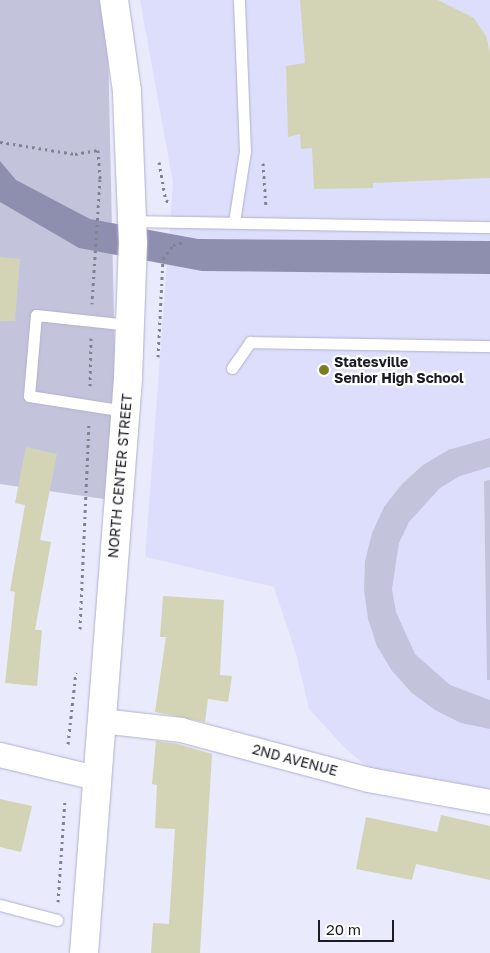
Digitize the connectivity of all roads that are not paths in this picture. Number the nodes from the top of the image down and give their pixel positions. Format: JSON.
{"nodes":[{"id":1,"x":114,"y":0,"type":"edge"},
{"id":2,"x":239,"y":0,"type":"edge"},
{"id":3,"x":133,"y":221,"type":"junction"},
{"id":4,"x":234,"y":222,"type":"junction"},
{"id":5,"x":490,"y":227,"type":"edge"},
{"id":6,"x":130,"y":325,"type":"junction"},
{"id":7,"x":490,"y":346,"type":"edge"},
{"id":8,"x":232,"y":368,"type":"dead end"},
{"id":9,"x":125,"y":411,"type":"junction"},
{"id":10,"x":101,"y":721,"type":"junction"},
{"id":11,"x":0,"y":754,"type":"edge"},
{"id":12,"x":96,"y":778,"type":"junction"},
{"id":13,"x":490,"y":802,"type":"edge"},
{"id":14,"x":0,"y":905,"type":"edge"},
{"id":15,"x":57,"y":920,"type":"road end"},
{"id":16,"x":84,"y":953,"type":"edge"}],
"edges":[{"from":1,"to":3,"type":"main road","name":"NORTH CENTER STREET"},
{"from":2,"to":4,"type":"lane"},
{"from":3,"to":4,"type":"lane"},
{"from":3,"to":6,"type":"main road","name":"NORTH CENTER STREET"},
{"from":4,"to":5,"type":"lane"},
{"from":6,"to":9,"type":"main road","name":"NORTH CENTER STREET"},
{"from":6,"to":9,"type":"lane"},
{"from":7,"to":8,"type":"lane"},
{"from":9,"to":10,"type":"main road","name":"NORTH CENTER STREET"},
{"from":10,"to":12,"type":"main road","name":"NORTH CENTER STREET"},
{"from":10,"to":13,"type":"street","name":"2ND AVENUE"},
{"from":11,"to":12,"type":"street"},
{"from":12,"to":16,"type":"main road","name":"NORTH CENTER STREET"},
{"from":14,"to":15,"type":"lane"}]}
